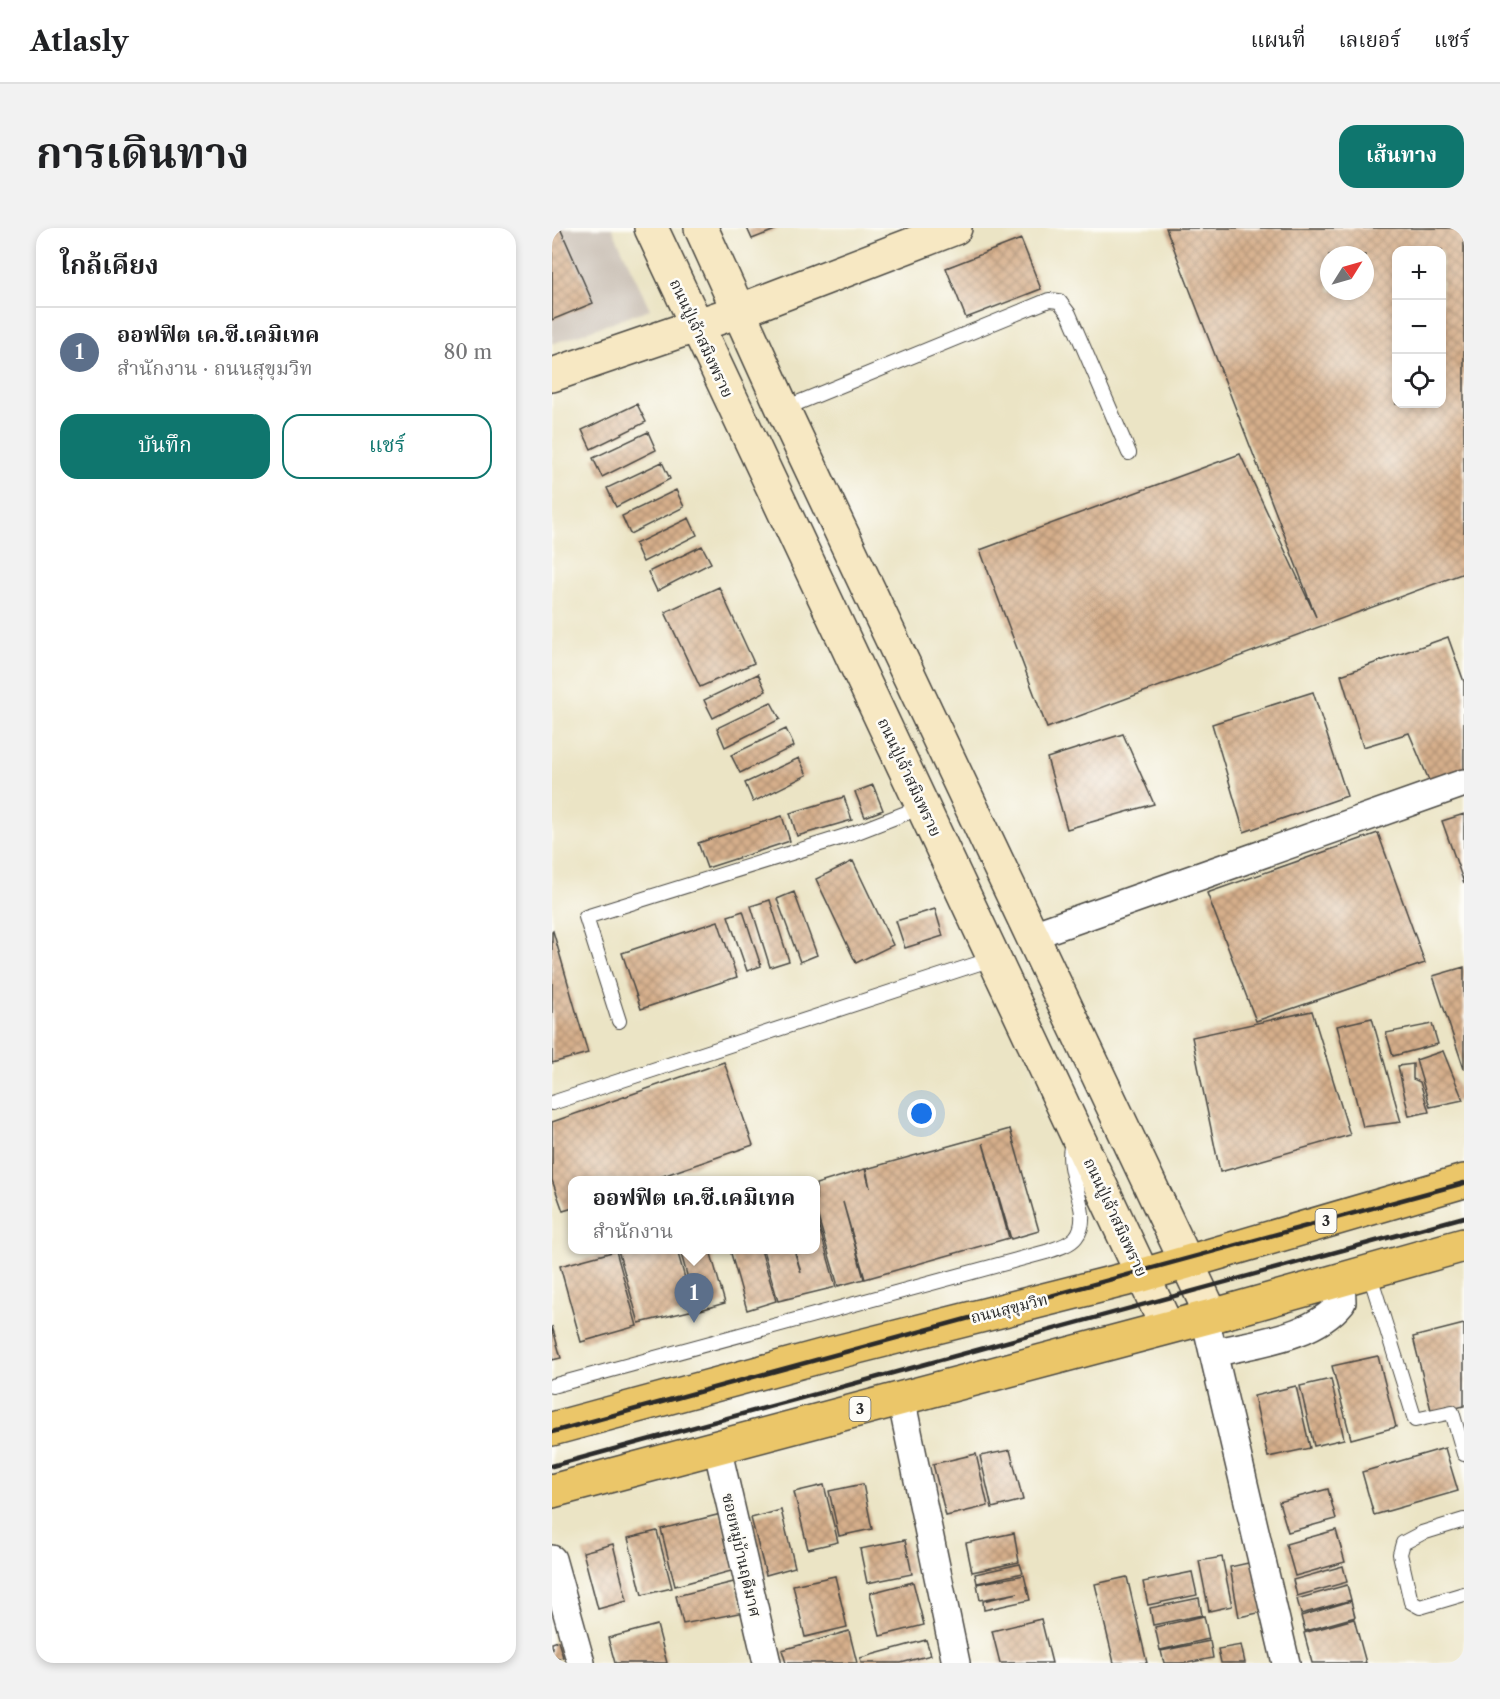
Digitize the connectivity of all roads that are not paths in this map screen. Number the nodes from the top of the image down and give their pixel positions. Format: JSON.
{"nodes":[{"id":1,"x":651,"y":228,"type":"edge"},
{"id":2,"x":701,"y":228,"type":"edge"},
{"id":3,"x":955,"y":228,"type":"edge"},
{"id":4,"x":739,"y":311,"type":"junction"},
{"id":5,"x":696,"y":326,"type":"junction"},
{"id":6,"x":552,"y":375,"type":"edge"},
{"id":7,"x":783,"y":409,"type":"junction"},
{"id":8,"x":1129,"y":453,"type":"dead end"},
{"id":9,"x":1464,"y":783,"type":"edge"},
{"id":10,"x":924,"y":806,"type":"junction"},
{"id":11,"x":1033,"y":935,"type":"junction"},
{"id":12,"x":995,"y":958,"type":"junction"},
{"id":13,"x":619,"y":1021,"type":"dead end"},
{"id":14,"x":552,"y":1102,"type":"edge"},
{"id":15,"x":1077,"y":1134,"type":"junction"},
{"id":16,"x":1464,"y":1181,"type":"edge"},
{"id":17,"x":1464,"y":1245,"type":"edge"},
{"id":18,"x":1187,"y":1260,"type":"junction"},
{"id":19,"x":1143,"y":1275,"type":"junction"},
{"id":20,"x":1355,"y":1276,"type":"junction"},
{"id":21,"x":1208,"y":1317,"type":"junction"},
{"id":22,"x":1167,"y":1327,"type":"junction"},
{"id":23,"x":1214,"y":1353,"type":"junction"},
{"id":24,"x":552,"y":1386,"type":"edge"},
{"id":25,"x":901,"y":1398,"type":"junction"},
{"id":26,"x":552,"y":1429,"type":"edge"},
{"id":27,"x":717,"y":1447,"type":"junction"},
{"id":28,"x":1464,"y":1454,"type":"edge"},
{"id":29,"x":552,"y":1491,"type":"edge"},
{"id":30,"x":1464,"y":1520,"type":"edge"},
{"id":31,"x":552,"y":1559,"type":"edge"},
{"id":32,"x":1464,"y":1594,"type":"edge"},
{"id":33,"x":581,"y":1663,"type":"edge"},
{"id":34,"x":767,"y":1663,"type":"edge"},
{"id":35,"x":956,"y":1663,"type":"edge"},
{"id":36,"x":1286,"y":1663,"type":"edge"}],
"edges":[{"from":1,"to":5,"type":"main road","name":"ถนนปู่เจ้าสมิงพราย"},
{"from":2,"to":4,"type":"main road"},
{"from":3,"to":4,"type":"main road"},
{"from":4,"to":5,"type":"main road"},
{"from":4,"to":7,"type":"main road"},
{"from":5,"to":6,"type":"main road"},
{"from":5,"to":10,"type":"main road","name":"ถนนปู่เจ้าสมิงพราย"},
{"from":7,"to":8,"type":"lane"},
{"from":7,"to":11,"type":"main road"},
{"from":9,"to":11,"type":"street"},
{"from":10,"to":12,"type":"main road","name":"ถนนปู่เจ้าสมิงพราย"},
{"from":10,"to":13,"type":"lane"},
{"from":11,"to":18,"type":"main road"},
{"from":12,"to":14,"type":"lane"},
{"from":12,"to":15,"type":"main road","name":"ถนนปู่เจ้าสมิงพราย"},
{"from":15,"to":19,"type":"main road","name":"ถนนปู่เจ้าสมิงพราย"},
{"from":15,"to":24,"type":"lane"},
{"from":16,"to":18,"type":"highway","name":"ถนนสุขุมวิท","number":"3"},
{"from":17,"to":20,"type":"highway","number":"3"},
{"from":18,"to":19,"type":"highway","name":"ถนนสุขุมวิท","number":"3"},
{"from":18,"to":21,"type":"main road"},
{"from":19,"to":22,"type":"main road","name":"ถนนปู่เจ้าสมิงพราย"},
{"from":19,"to":26,"type":"highway","name":"ถนนสุขุมวิท","number":"3"},
{"from":20,"to":21,"type":"highway","number":"3"},
{"from":20,"to":23,"type":"street"},
{"from":20,"to":28,"type":"lane"},
{"from":21,"to":22,"type":"highway","number":"3"},
{"from":21,"to":23,"type":"street"},
{"from":22,"to":25,"type":"highway","number":"3"},
{"from":23,"to":36,"type":"street"},
{"from":25,"to":27,"type":"highway","number":"3"},
{"from":25,"to":35,"type":"street"},
{"from":27,"to":29,"type":"highway","number":"3"},
{"from":27,"to":34,"type":"street","name":"ซอยหมู่บ้านฤดีมาศ"},
{"from":30,"to":32,"type":"lane"},
{"from":31,"to":33,"type":"street"}]}
